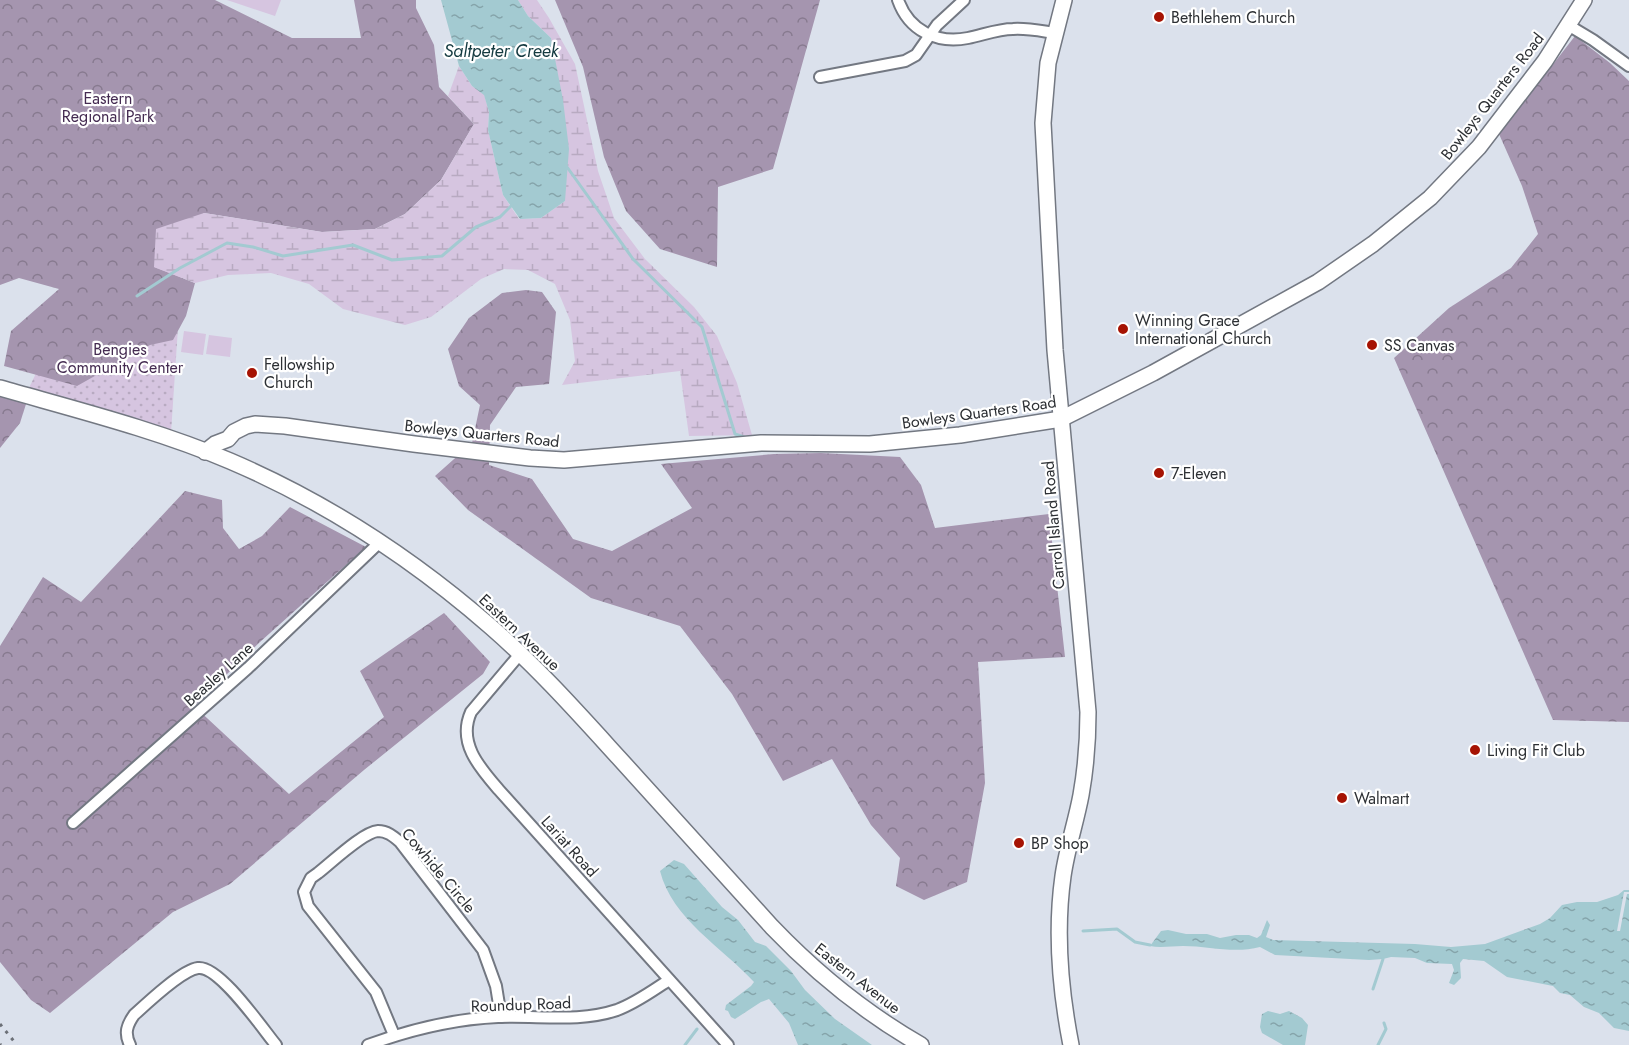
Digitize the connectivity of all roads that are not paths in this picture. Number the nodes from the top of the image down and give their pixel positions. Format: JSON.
{"nodes":[{"id":1,"x":898,"y":0,"type":"edge"},
{"id":2,"x":964,"y":0,"type":"edge"},
{"id":3,"x":1064,"y":0,"type":"edge"},
{"id":4,"x":1584,"y":0,"type":"edge"},
{"id":5,"x":1568,"y":25,"type":"junction"},
{"id":6,"x":1054,"y":33,"type":"junction"},
{"id":7,"x":929,"y":36,"type":"junction"},
{"id":8,"x":1629,"y":66,"type":"edge"},
{"id":9,"x":820,"y":77,"type":"dead end"},
{"id":10,"x":0,"y":388,"type":"edge"},
{"id":11,"x":1061,"y":419,"type":"junction"},
{"id":12,"x":228,"y":440,"type":"junction"},
{"id":13,"x":205,"y":452,"type":"junction"},
{"id":14,"x":227,"y":460,"type":"junction"},
{"id":15,"x":380,"y":542,"type":"junction"},
{"id":16,"x":520,"y":654,"type":"junction"},
{"id":17,"x":73,"y":823,"type":"dead end"},
{"id":18,"x":669,"y":980,"type":"junction"},
{"id":19,"x":501,"y":1017,"type":"junction"},
{"id":20,"x":394,"y":1035,"type":"junction"},
{"id":21,"x":130,"y":1045,"type":"edge"},
{"id":22,"x":276,"y":1045,"type":"edge"},
{"id":23,"x":368,"y":1045,"type":"edge"},
{"id":24,"x":728,"y":1045,"type":"edge"},
{"id":25,"x":921,"y":1045,"type":"edge"},
{"id":26,"x":1071,"y":1045,"type":"edge"}],
"edges":[{"from":1,"to":7,"type":"street"},
{"from":2,"to":7,"type":"street"},
{"from":3,"to":6,"type":"street","name":"Carroll Island Road"},
{"from":4,"to":5,"type":"street","name":"Bowleys Quarters Road"},
{"from":5,"to":8,"type":"street"},
{"from":5,"to":11,"type":"street","name":"Bowleys Quarters Road"},
{"from":6,"to":7,"type":"street"},
{"from":6,"to":11,"type":"street","name":"Carroll Island Road"},
{"from":7,"to":9,"type":"street"},
{"from":10,"to":13,"type":"street","name":"Eastern Avenue"},
{"from":11,"to":12,"type":"street","name":"Bowleys Quarters Road"},
{"from":11,"to":26,"type":"street","name":"Carroll Island Road"},
{"from":12,"to":13,"type":"street","name":"Bowleys Quarters Road"},
{"from":12,"to":14,"type":"street"},
{"from":13,"to":14,"type":"street","name":"Eastern Avenue"},
{"from":14,"to":15,"type":"street","name":"Eastern Avenue"},
{"from":15,"to":16,"type":"street","name":"Eastern Avenue"},
{"from":15,"to":17,"type":"street","name":"Beasley Lane"},
{"from":16,"to":18,"type":"street","name":"Lariat Road"},
{"from":16,"to":25,"type":"street","name":"Eastern Avenue"},
{"from":18,"to":19,"type":"street","name":"Roundup Road"},
{"from":18,"to":24,"type":"street","name":"Lariat Road"},
{"from":19,"to":20,"type":"street","name":"Roundup Road"},
{"from":19,"to":20,"type":"street","name":"Cowhide Circle"},
{"from":20,"to":23,"type":"street","name":"Roundup Road"},
{"from":21,"to":22,"type":"street"}]}
